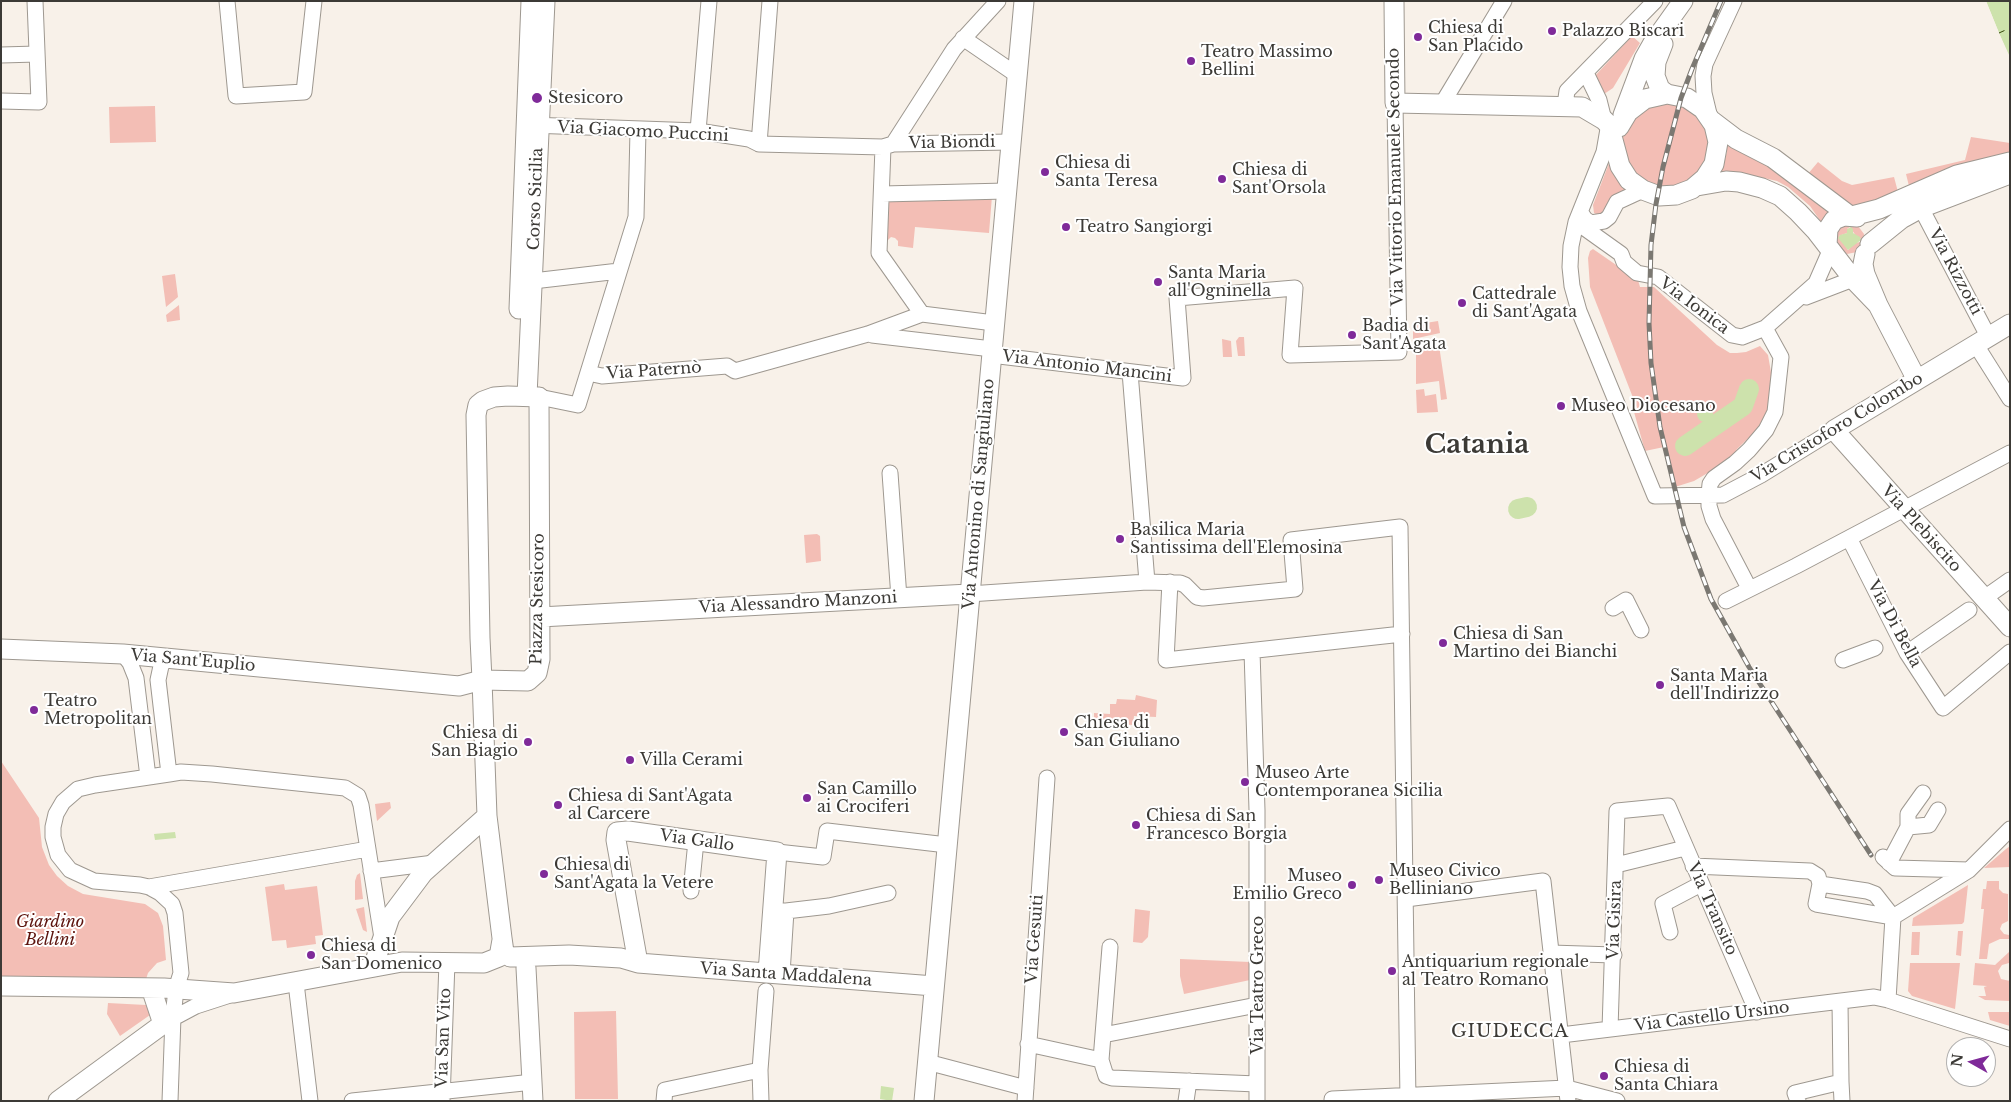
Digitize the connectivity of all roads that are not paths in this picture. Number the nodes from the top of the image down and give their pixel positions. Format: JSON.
{"nodes":[{"id":1,"x":35,"y":1,"type":"edge"},
{"id":2,"x":227,"y":1,"type":"edge"},
{"id":3,"x":314,"y":1,"type":"edge"},
{"id":4,"x":531,"y":1,"type":"edge"},
{"id":5,"x":545,"y":1,"type":"edge"},
{"id":6,"x":708,"y":1,"type":"edge"},
{"id":7,"x":770,"y":1,"type":"edge"},
{"id":8,"x":1024,"y":1,"type":"edge"},
{"id":9,"x":1394,"y":1,"type":"edge"},
{"id":10,"x":1504,"y":1,"type":"edge"},
{"id":11,"x":1655,"y":1,"type":"edge"},
{"id":12,"x":1734,"y":1,"type":"edge"},
{"id":13,"x":995,"y":2,"type":"edge"},
{"id":14,"x":1681,"y":4,"type":"edge"},
{"id":15,"x":963,"y":38,"type":"junction"},
{"id":16,"x":37,"y":54,"type":"junction"},
{"id":17,"x":1,"y":55,"type":"edge"},
{"id":18,"x":1586,"y":73,"type":"junction"},
{"id":19,"x":1017,"y":75,"type":"junction"},
{"id":20,"x":1667,"y":94,"type":"junction"},
{"id":21,"x":1,"y":101,"type":"edge"},
{"id":22,"x":1395,"y":103,"type":"junction"},
{"id":23,"x":1450,"y":104,"type":"junction"},
{"id":24,"x":1576,"y":107,"type":"junction"},
{"id":25,"x":1628,"y":108,"type":"junction"},
{"id":26,"x":1710,"y":119,"type":"junction"},
{"id":27,"x":533,"y":126,"type":"junction"},
{"id":28,"x":638,"y":130,"type":"junction"},
{"id":29,"x":698,"y":131,"type":"junction"},
{"id":30,"x":1611,"y":131,"type":"junction"},
{"id":31,"x":1011,"y":142,"type":"junction"},
{"id":32,"x":759,"y":144,"type":"junction"},
{"id":33,"x":888,"y":146,"type":"junction"},
{"id":34,"x":2010,"y":162,"type":"edge"},
{"id":35,"x":2010,"y":174,"type":"edge"},
{"id":36,"x":1697,"y":186,"type":"junction"},
{"id":37,"x":1643,"y":190,"type":"junction"},
{"id":38,"x":1006,"y":191,"type":"junction"},
{"id":39,"x":882,"y":194,"type":"junction"},
{"id":40,"x":1921,"y":208,"type":"junction"},
{"id":41,"x":1580,"y":212,"type":"junction"},
{"id":42,"x":1851,"y":216,"type":"junction"},
{"id":43,"x":1867,"y":249,"type":"junction"},
{"id":44,"x":1830,"y":251,"type":"junction"},
{"id":45,"x":619,"y":271,"type":"junction"},
{"id":46,"x":1853,"y":279,"type":"junction"},
{"id":47,"x":533,"y":281,"type":"junction"},
{"id":48,"x":1797,"y":300,"type":"junction"},
{"id":49,"x":1878,"y":305,"type":"junction"},
{"id":50,"x":922,"y":312,"type":"junction"},
{"id":51,"x":994,"y":323,"type":"junction"},
{"id":52,"x":2010,"y":324,"type":"edge"},
{"id":53,"x":1765,"y":328,"type":"junction"},
{"id":54,"x":868,"y":334,"type":"junction"},
{"id":55,"x":1982,"y":340,"type":"junction"},
{"id":56,"x":926,"y":341,"type":"junction"},
{"id":57,"x":992,"y":352,"type":"junction"},
{"id":58,"x":588,"y":372,"type":"junction"},
{"id":59,"x":1130,"y":372,"type":"junction"},
{"id":60,"x":1183,"y":378,"type":"joint"},
{"id":61,"x":1917,"y":380,"type":"junction"},
{"id":62,"x":527,"y":396,"type":"junction"},
{"id":63,"x":2010,"y":399,"type":"edge"},
{"id":64,"x":1834,"y":430,"type":"junction"},
{"id":65,"x":2010,"y":453,"type":"edge"},
{"id":66,"x":890,"y":473,"type":"dead end"},
{"id":67,"x":1709,"y":494,"type":"junction"},
{"id":68,"x":1903,"y":509,"type":"junction"},
{"id":69,"x":1848,"y":538,"type":"junction"},
{"id":70,"x":2010,"y":580,"type":"edge"},
{"id":71,"x":1159,"y":582,"type":"junction"},
{"id":72,"x":1749,"y":588,"type":"junction"},
{"id":73,"x":969,"y":594,"type":"junction"},
{"id":74,"x":898,"y":598,"type":"junction"},
{"id":75,"x":1726,"y":601,"type":"dead end"},
{"id":76,"x":1976,"y":605,"type":"junction"},
{"id":77,"x":1613,"y":608,"type":"dead end"},
{"id":78,"x":545,"y":616,"type":"junction"},
{"id":79,"x":2010,"y":627,"type":"edge"},
{"id":80,"x":1641,"y":630,"type":"dead end"},
{"id":81,"x":1402,"y":634,"type":"junction"},
{"id":82,"x":1875,"y":648,"type":"dead end"},
{"id":83,"x":1,"y":649,"type":"edge"},
{"id":84,"x":1252,"y":651,"type":"junction"},
{"id":85,"x":1907,"y":652,"type":"junction"},
{"id":86,"x":2010,"y":652,"type":"edge"},
{"id":87,"x":124,"y":654,"type":"junction"},
{"id":88,"x":166,"y":658,"type":"junction"},
{"id":89,"x":1843,"y":660,"type":"dead end"},
{"id":90,"x":482,"y":680,"type":"junction"},
{"id":91,"x":175,"y":773,"type":"junction"},
{"id":92,"x":142,"y":777,"type":"junction"},
{"id":93,"x":1046,"y":778,"type":"dead end"},
{"id":94,"x":1923,"y":793,"type":"dead end"},
{"id":95,"x":1938,"y":810,"type":"dead end"},
{"id":96,"x":1617,"y":811,"type":"joint"},
{"id":97,"x":487,"y":816,"type":"junction"},
{"id":98,"x":1908,"y":827,"type":"junction"},
{"id":99,"x":2008,"y":832,"type":"edge"},
{"id":100,"x":696,"y":841,"type":"junction"},
{"id":101,"x":947,"y":845,"type":"junction"},
{"id":102,"x":1685,"y":848,"type":"junction"},
{"id":103,"x":777,"y":852,"type":"junction"},
{"id":104,"x":370,"y":860,"type":"junction"},
{"id":105,"x":434,"y":863,"type":"junction"},
{"id":106,"x":1616,"y":865,"type":"junction"},
{"id":107,"x":1693,"y":866,"type":"junction"},
{"id":108,"x":1969,"y":870,"type":"junction"},
{"id":109,"x":1819,"y":880,"type":"junction"},
{"id":110,"x":1701,"y":884,"type":"junction"},
{"id":111,"x":149,"y":887,"type":"junction"},
{"id":112,"x":692,"y":891,"type":"dead end"},
{"id":113,"x":888,"y":893,"type":"dead end"},
{"id":114,"x":1406,"y":899,"type":"junction"},
{"id":115,"x":780,"y":911,"type":"junction"},
{"id":116,"x":1893,"y":916,"type":"junction"},
{"id":117,"x":1670,"y":932,"type":"dead end"},
{"id":118,"x":382,"y":938,"type":"junction"},
{"id":119,"x":502,"y":938,"type":"junction"},
{"id":120,"x":1110,"y":947,"type":"dead end"},
{"id":121,"x":1551,"y":953,"type":"junction"},
{"id":122,"x":1614,"y":955,"type":"junction"},
{"id":123,"x":484,"y":962,"type":"junction"},
{"id":124,"x":638,"y":963,"type":"junction"},
{"id":125,"x":365,"y":968,"type":"junction"},
{"id":126,"x":526,"y":968,"type":"junction"},
{"id":127,"x":447,"y":969,"type":"junction"},
{"id":128,"x":772,"y":980,"type":"junction"},
{"id":129,"x":296,"y":982,"type":"junction"},
{"id":130,"x":182,"y":984,"type":"junction"},
{"id":131,"x":1,"y":986,"type":"edge"},
{"id":132,"x":934,"y":986,"type":"junction"},
{"id":133,"x":151,"y":988,"type":"junction"},
{"id":134,"x":234,"y":994,"type":"junction"},
{"id":135,"x":1888,"y":1000,"type":"junction"},
{"id":136,"x":1840,"y":1002,"type":"junction"},
{"id":137,"x":1257,"y":1005,"type":"junction"},
{"id":138,"x":1757,"y":1012,"type":"junction"},
{"id":139,"x":168,"y":1021,"type":"junction"},
{"id":140,"x":1610,"y":1029,"type":"junction"},
{"id":141,"x":1103,"y":1035,"type":"junction"},
{"id":142,"x":1561,"y":1035,"type":"junction"},
{"id":143,"x":2010,"y":1039,"type":"edge"},
{"id":144,"x":1028,"y":1044,"type":"junction"},
{"id":145,"x":1101,"y":1060,"type":"junction"},
{"id":146,"x":928,"y":1062,"type":"junction"},
{"id":147,"x":760,"y":1070,"type":"junction"},
{"id":148,"x":1841,"y":1076,"type":"junction"},
{"id":149,"x":1189,"y":1081,"type":"junction"},
{"id":150,"x":1257,"y":1084,"type":"junction"},
{"id":151,"x":533,"y":1091,"type":"edge"},
{"id":152,"x":78,"y":1094,"type":"edge"},
{"id":153,"x":1025,"y":1094,"type":"edge"},
{"id":154,"x":1568,"y":1094,"type":"edge"},
{"id":155,"x":442,"y":1096,"type":"edge"},
{"id":156,"x":1796,"y":1097,"type":"edge"},
{"id":157,"x":1408,"y":1098,"type":"edge"},
{"id":158,"x":58,"y":1101,"type":"edge"},
{"id":159,"x":170,"y":1101,"type":"edge"},
{"id":160,"x":310,"y":1101,"type":"edge"},
{"id":161,"x":352,"y":1101,"type":"edge"},
{"id":162,"x":664,"y":1101,"type":"edge"},
{"id":163,"x":760,"y":1101,"type":"edge"},
{"id":164,"x":924,"y":1101,"type":"edge"},
{"id":165,"x":1186,"y":1101,"type":"edge"},
{"id":166,"x":1257,"y":1101,"type":"edge"},
{"id":167,"x":1332,"y":1101,"type":"edge"},
{"id":168,"x":1617,"y":1101,"type":"edge"},
{"id":169,"x":1842,"y":1101,"type":"edge"}],
"edges":[{"from":1,"to":16,"type":"street"},
{"from":2,"to":3,"type":"street"},
{"from":4,"to":27,"type":"main road","name":"Corso Sicilia"},
{"from":5,"to":27,"type":"main road","name":"Corso Sicilia"},
{"from":6,"to":29,"type":"street"},
{"from":7,"to":32,"type":"street"},
{"from":8,"to":19,"type":"main road","name":"Via Antonino di Sangiuliano"},
{"from":9,"to":22,"type":"main road","name":"Via Vittorio Emanuele Secondo"},
{"from":10,"to":23,"type":"street"},
{"from":11,"to":18,"type":"street"},
{"from":12,"to":26,"type":"street"},
{"from":13,"to":15,"type":"street"},
{"from":14,"to":20,"type":"main road"},
{"from":14,"to":25,"type":"main road"},
{"from":15,"to":19,"type":"street"},
{"from":15,"to":33,"type":"street"},
{"from":16,"to":17,"type":"street"},
{"from":16,"to":21,"type":"street"},
{"from":18,"to":24,"type":"street"},
{"from":18,"to":30,"type":"street"},
{"from":19,"to":31,"type":"main road","name":"Via Antonino di Sangiuliano"},
{"from":20,"to":25,"type":"main road"},
{"from":20,"to":26,"type":"main road"},
{"from":22,"to":23,"type":"main road"},
{"from":22,"to":60,"type":"street","name":"Via Vittorio Emanuele Secondo"},
{"from":23,"to":24,"type":"main road"},
{"from":24,"to":30,"type":"main road"},
{"from":25,"to":30,"type":"main road"},
{"from":26,"to":36,"type":"main road"},
{"from":26,"to":42,"type":"main road"},
{"from":27,"to":28,"type":"street","name":"Via Giacomo Puccini"},
{"from":27,"to":47,"type":"main road","name":"Corso Sicilia"},
{"from":27,"to":62,"type":"main road","name":"Corso Sicilia"},
{"from":28,"to":29,"type":"street","name":"Via Giacomo Puccini"},
{"from":28,"to":45,"type":"street"},
{"from":29,"to":32,"type":"street","name":"Via Giacomo Puccini"},
{"from":30,"to":37,"type":"main road"},
{"from":30,"to":41,"type":"street"},
{"from":31,"to":33,"type":"street","name":"Via Biondi"},
{"from":31,"to":38,"type":"main road","name":"Via Antonino di Sangiuliano"},
{"from":32,"to":33,"type":"street","name":"Via Giacomo Puccini"},
{"from":33,"to":39,"type":"street"},
{"from":34,"to":42,"type":"main road"},
{"from":35,"to":40,"type":"main road"},
{"from":36,"to":37,"type":"main road"},
{"from":36,"to":44,"type":"main road"},
{"from":37,"to":41,"type":"street"},
{"from":38,"to":39,"type":"street"},
{"from":38,"to":51,"type":"main road","name":"Via Antonino di Sangiuliano"},
{"from":39,"to":50,"type":"street"},
{"from":40,"to":43,"type":"main road"},
{"from":40,"to":55,"type":"street","name":"Via Rizzotti"},
{"from":41,"to":53,"type":"street","name":"Via Ionica"},
{"from":41,"to":67,"type":"street","name":"Via Cristoforo Colombo"},
{"from":42,"to":43,"type":"main road"},
{"from":42,"to":44,"type":"main road"},
{"from":43,"to":44,"type":"main road"},
{"from":43,"to":49,"type":"main road"},
{"from":44,"to":46,"type":"main road"},
{"from":44,"to":48,"type":"street","name":"Via Ionica"},
{"from":45,"to":47,"type":"street"},
{"from":45,"to":58,"type":"street"},
{"from":46,"to":48,"type":"street"},
{"from":46,"to":49,"type":"main road"},
{"from":47,"to":62,"type":"main road","name":"Corso Sicilia"},
{"from":48,"to":53,"type":"street","name":"Via Ionica"},
{"from":49,"to":61,"type":"main road"},
{"from":50,"to":51,"type":"street"},
{"from":50,"to":54,"type":"street"},
{"from":50,"to":56,"type":"street"},
{"from":51,"to":57,"type":"main road","name":"Via Antonino di Sangiuliano"},
{"from":52,"to":55,"type":"main road","name":"Via Cristoforo Colombo"},
{"from":53,"to":67,"type":"street"},
{"from":54,"to":56,"type":"street","name":"Via Antonio Mancini"},
{"from":54,"to":58,"type":"street","name":"Via Paternò"},
{"from":55,"to":61,"type":"main road","name":"Via Cristoforo Colombo"},
{"from":55,"to":63,"type":"street","name":"Via Rizzotti"},
{"from":56,"to":57,"type":"street","name":"Via Antonio Mancini"},
{"from":57,"to":59,"type":"street","name":"Via Antonio Mancini"},
{"from":57,"to":73,"type":"main road","name":"Via Antonino di Sangiuliano"},
{"from":58,"to":62,"type":"street"},
{"from":59,"to":60,"type":"street","name":"Via Antonio Mancini"},
{"from":59,"to":71,"type":"street"},
{"from":61,"to":64,"type":"main road","name":"Via Cristoforo Colombo"},
{"from":62,"to":78,"type":"main road","name":"Piazza Stesicoro"},
{"from":62,"to":90,"type":"main road"},
{"from":64,"to":67,"type":"street","name":"Via Cristoforo Colombo"},
{"from":64,"to":68,"type":"main road","name":"Via Plebiscito"},
{"from":65,"to":68,"type":"street"},
{"from":66,"to":74,"type":"street"},
{"from":67,"to":72,"type":"street"},
{"from":68,"to":69,"type":"street"},
{"from":68,"to":76,"type":"main road","name":"Via Plebiscito"},
{"from":69,"to":72,"type":"street"},
{"from":69,"to":85,"type":"street","name":"Via Di Bella"},
{"from":70,"to":76,"type":"street"},
{"from":71,"to":73,"type":"street","name":"Via Alessandro Manzoni"},
{"from":71,"to":81,"type":"street"},
{"from":71,"to":84,"type":"street"},
{"from":72,"to":75,"type":"street"},
{"from":73,"to":74,"type":"main road","name":"Via Alessandro Manzoni"},
{"from":73,"to":101,"type":"main road","name":"Via Antonino di Sangiuliano"},
{"from":74,"to":78,"type":"main road","name":"Via Alessandro Manzoni"},
{"from":76,"to":79,"type":"main road","name":"Via Plebiscito"},
{"from":76,"to":85,"type":"street"},
{"from":77,"to":80,"type":"street"},
{"from":78,"to":90,"type":"main road","name":"Piazza Stesicoro"},
{"from":81,"to":84,"type":"street"},
{"from":81,"to":114,"type":"street"},
{"from":82,"to":89,"type":"street"},
{"from":83,"to":87,"type":"main road","name":"Via Sant'Euplio"},
{"from":84,"to":137,"type":"street","name":"Via Teatro Greco"},
{"from":85,"to":86,"type":"street","name":"Via Di Bella"},
{"from":87,"to":88,"type":"main road","name":"Via Sant'Euplio"},
{"from":87,"to":92,"type":"street"},
{"from":88,"to":90,"type":"main road","name":"Via Sant'Euplio"},
{"from":88,"to":91,"type":"street"},
{"from":90,"to":97,"type":"main road"},
{"from":91,"to":92,"type":"street"},
{"from":91,"to":104,"type":"street"},
{"from":92,"to":111,"type":"street"},
{"from":93,"to":144,"type":"street","name":"Via Gesuiti"},
{"from":94,"to":98,"type":"street"},
{"from":95,"to":98,"type":"street"},
{"from":96,"to":102,"type":"street","name":"Via Transito"},
{"from":96,"to":106,"type":"street","name":"Via Gisira"},
{"from":97,"to":105,"type":"main road"},
{"from":97,"to":119,"type":"main road"},
{"from":98,"to":108,"type":"street"},
{"from":99,"to":108,"type":"street"},
{"from":100,"to":103,"type":"main road","name":"Via Gallo"},
{"from":100,"to":112,"type":"street"},
{"from":100,"to":124,"type":"main road","name":"Via Gallo"},
{"from":101,"to":103,"type":"street"},
{"from":101,"to":132,"type":"main road","name":"Via Antonino di Sangiuliano"},
{"from":102,"to":106,"type":"street"},
{"from":102,"to":107,"type":"street","name":"Via Transito"},
{"from":103,"to":115,"type":"main road"},
{"from":104,"to":105,"type":"street"},
{"from":104,"to":111,"type":"street"},
{"from":104,"to":118,"type":"street"},
{"from":105,"to":118,"type":"main road"},
{"from":106,"to":122,"type":"street","name":"Via Gisira"},
{"from":107,"to":109,"type":"street"},
{"from":107,"to":110,"type":"street","name":"Via Transito"},
{"from":108,"to":116,"type":"street"},
{"from":109,"to":116,"type":"street"},
{"from":109,"to":116,"type":"street"},
{"from":110,"to":117,"type":"street"},
{"from":110,"to":138,"type":"street","name":"Via Transito"},
{"from":111,"to":130,"type":"street"},
{"from":113,"to":115,"type":"street"},
{"from":114,"to":121,"type":"street"},
{"from":114,"to":157,"type":"street"},
{"from":115,"to":128,"type":"main road"},
{"from":116,"to":135,"type":"street"},
{"from":118,"to":125,"type":"main road"},
{"from":119,"to":123,"type":"main road"},
{"from":119,"to":124,"type":"main road","name":"Via Santa Maddalena"},
{"from":120,"to":141,"type":"street"},
{"from":121,"to":122,"type":"street"},
{"from":121,"to":142,"type":"street"},
{"from":122,"to":140,"type":"street","name":"Via Gisira"},
{"from":123,"to":126,"type":"main road","name":"Via Santa Maddalena"},
{"from":123,"to":127,"type":"main road","name":"Via Santa Maddalena"},
{"from":124,"to":126,"type":"main road","name":"Via Santa Maddalena"},
{"from":124,"to":128,"type":"main road","name":"Via Santa Maddalena"},
{"from":125,"to":127,"type":"main road","name":"Via Santa Maddalena"},
{"from":125,"to":129,"type":"main road"},
{"from":126,"to":151,"type":"main road"},
{"from":127,"to":155,"type":"street","name":"Via San Vito"},
{"from":128,"to":132,"type":"main road","name":"Via Santa Maddalena"},
{"from":128,"to":147,"type":"street"},
{"from":129,"to":134,"type":"main road"},
{"from":129,"to":160,"type":"street"},
{"from":130,"to":133,"type":"main road"},
{"from":130,"to":134,"type":"main road"},
{"from":130,"to":139,"type":"street"},
{"from":131,"to":133,"type":"main road"},
{"from":132,"to":146,"type":"main road","name":"Via Antonino di Sangiuliano"},
{"from":133,"to":139,"type":"main road"},
{"from":134,"to":139,"type":"street"},
{"from":135,"to":136,"type":"street","name":"Via Castello Ursino"},
{"from":135,"to":143,"type":"street","name":"Via Castello Ursino"},
{"from":136,"to":138,"type":"street","name":"Via Castello Ursino"},
{"from":136,"to":148,"type":"street"},
{"from":137,"to":141,"type":"street"},
{"from":137,"to":150,"type":"street","name":"Via Teatro Greco"},
{"from":138,"to":140,"type":"street","name":"Via Castello Ursino"},
{"from":139,"to":152,"type":"main road"},
{"from":139,"to":159,"type":"street"},
{"from":140,"to":142,"type":"street","name":"Via Castello Ursino"},
{"from":141,"to":145,"type":"street"},
{"from":142,"to":154,"type":"street"},
{"from":144,"to":145,"type":"street"},
{"from":144,"to":153,"type":"street","name":"Via Gesuiti"},
{"from":145,"to":149,"type":"street"},
{"from":146,"to":153,"type":"street"},
{"from":146,"to":164,"type":"main road","name":"Via Antonino di Sangiuliano"},
{"from":147,"to":162,"type":"street"},
{"from":147,"to":163,"type":"street"},
{"from":148,"to":156,"type":"street"},
{"from":148,"to":169,"type":"street"},
{"from":149,"to":150,"type":"street"},
{"from":149,"to":165,"type":"street"},
{"from":150,"to":166,"type":"street","name":"Via Teatro Greco"},
{"from":151,"to":155,"type":"street"},
{"from":152,"to":158,"type":"main road"},
{"from":154,"to":157,"type":"street"},
{"from":154,"to":168,"type":"street"},
{"from":155,"to":161,"type":"street"},
{"from":157,"to":167,"type":"street"}]}
